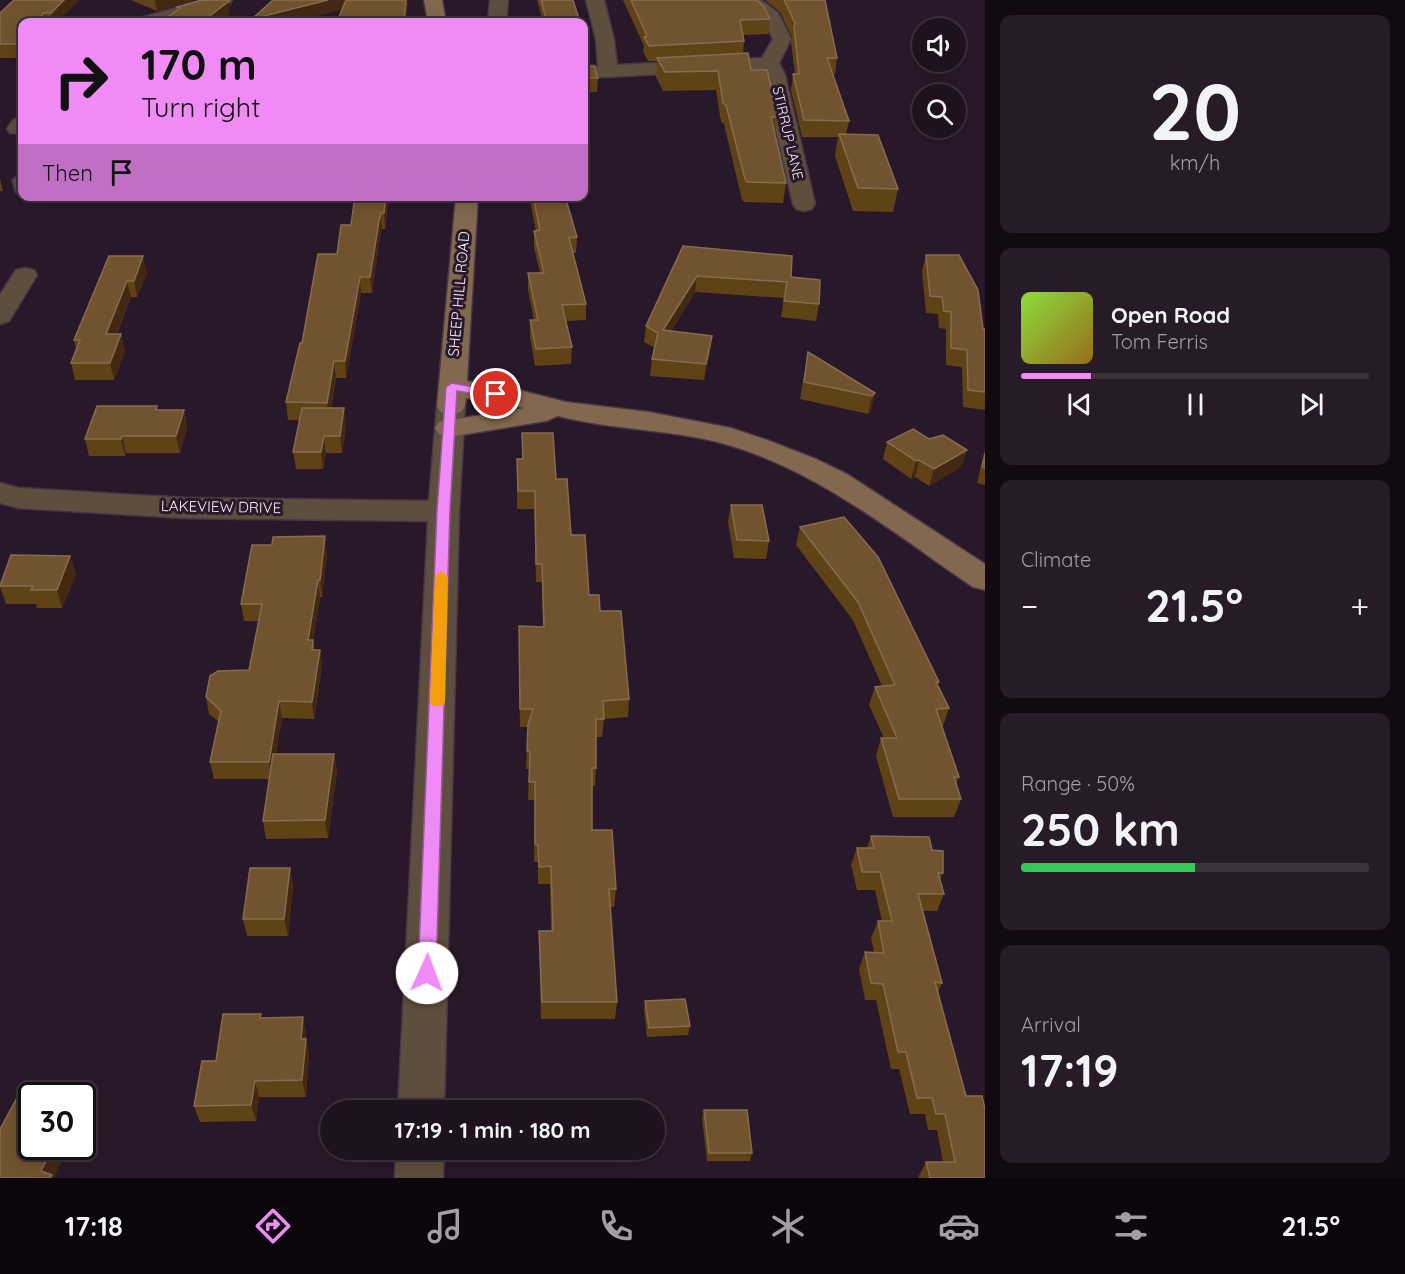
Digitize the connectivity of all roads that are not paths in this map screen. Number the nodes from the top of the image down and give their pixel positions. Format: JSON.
{"nodes":[{"id":1,"x":223,"y":0,"type":"edge"},
{"id":2,"x":433,"y":0,"type":"edge"},
{"id":3,"x":499,"y":0,"type":"edge"},
{"id":4,"x":595,"y":0,"type":"edge"},
{"id":5,"x":750,"y":0,"type":"edge"},
{"id":6,"x":160,"y":18,"type":"edge"},
{"id":7,"x":436,"y":18,"type":"edge"},
{"id":8,"x":497,"y":18,"type":"edge"},
{"id":9,"x":769,"y":63,"type":"junction"},
{"id":10,"x":608,"y":71,"type":"junction"},
{"id":11,"x":588,"y":72,"type":"edge"},
{"id":12,"x":467,"y":201,"type":"edge"},
{"id":13,"x":804,"y":204,"type":"dead end"},
{"id":14,"x":25,"y":275,"type":"dead end"},
{"id":15,"x":0,"y":316,"type":"edge"},
{"id":16,"x":451,"y":407,"type":"junction"},
{"id":17,"x":566,"y":410,"type":"junction"},
{"id":18,"x":0,"y":493,"type":"edge"},
{"id":19,"x":444,"y":510,"type":"junction"},
{"id":20,"x":985,"y":579,"type":"edge"},
{"id":21,"x":422,"y":1100,"type":"edge"},
{"id":22,"x":419,"y":1160,"type":"edge"},
{"id":23,"x":418,"y":1178,"type":"edge"}],
"edges":[{"from":1,"to":6,"type":"street"},
{"from":2,"to":7,"type":"street"},
{"from":3,"to":8,"type":"street"},
{"from":4,"to":10,"type":"street"},
{"from":5,"to":9,"type":"street"},
{"from":9,"to":10,"type":"street"},
{"from":9,"to":13,"type":"street","name":"STIRRUP LANE"},
{"from":10,"to":11,"type":"street"},
{"from":12,"to":16,"type":"street","name":"SHEEP HILL ROAD"},
{"from":14,"to":15,"type":"street"},
{"from":16,"to":17,"type":"street"},
{"from":16,"to":17,"type":"street"},
{"from":16,"to":19,"type":"street","name":"SHEEP HILL ROAD"},
{"from":17,"to":20,"type":"street"},
{"from":18,"to":19,"type":"street","name":"LAKEVIEW DRIVE"},
{"from":19,"to":21,"type":"street","name":"SHEEP HILL ROAD"},
{"from":22,"to":23,"type":"street"}]}
